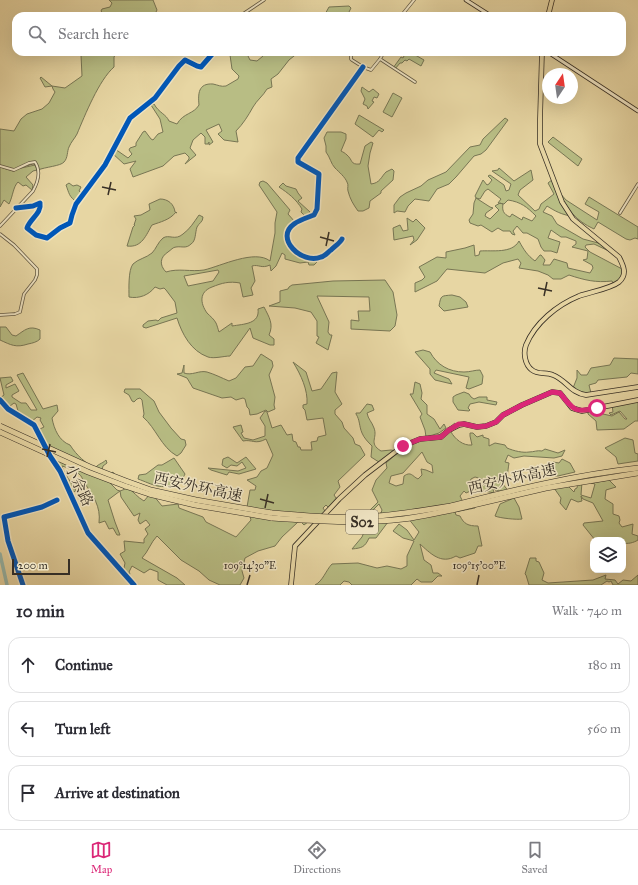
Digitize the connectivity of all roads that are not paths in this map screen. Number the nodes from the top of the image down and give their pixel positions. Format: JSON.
{"nodes":[{"id":1,"x":264,"y":0,"type":"edge"},
{"id":2,"x":414,"y":0,"type":"edge"},
{"id":3,"x":466,"y":0,"type":"edge"},
{"id":4,"x":552,"y":0,"type":"edge"},
{"id":5,"x":246,"y":12,"type":"edge"},
{"id":6,"x":404,"y":12,"type":"edge"},
{"id":7,"x":485,"y":12,"type":"edge"},
{"id":8,"x":549,"y":12,"type":"edge"},
{"id":9,"x":210,"y":56,"type":"edge"},
{"id":10,"x":352,"y":56,"type":"dead end"},
{"id":11,"x":542,"y":56,"type":"edge"},
{"id":12,"x":554,"y":56,"type":"edge"},
{"id":13,"x":380,"y":58,"type":"joint"},
{"id":14,"x":363,"y":67,"type":"junction"},
{"id":15,"x":415,"y":82,"type":"dead end"},
{"id":16,"x":638,"y":111,"type":"edge"},
{"id":17,"x":0,"y":166,"type":"edge"},
{"id":18,"x":638,"y":184,"type":"edge"},
{"id":19,"x":16,"y":208,"type":"junction"},
{"id":20,"x":620,"y":212,"type":"dead end"},
{"id":21,"x":0,"y":226,"type":"edge"},
{"id":22,"x":0,"y":234,"type":"edge"},
{"id":23,"x":342,"y":239,"type":"dead end"},
{"id":24,"x":0,"y":315,"type":"edge"},
{"id":25,"x":638,"y":387,"type":"edge"},
{"id":26,"x":0,"y":400,"type":"edge"},
{"id":27,"x":638,"y":400,"type":"edge"},
{"id":28,"x":0,"y":426,"type":"edge"},
{"id":29,"x":0,"y":432,"type":"edge"},
{"id":30,"x":638,"y":468,"type":"edge"},
{"id":31,"x":638,"y":473,"type":"edge"},
{"id":32,"x":125,"y":484,"type":"junction"},
{"id":33,"x":532,"y":488,"type":"junction"},
{"id":34,"x":57,"y":500,"type":"dead end"},
{"id":35,"x":23,"y":585,"type":"edge"},
{"id":36,"x":134,"y":585,"type":"edge"},
{"id":37,"x":291,"y":585,"type":"edge"}],
"edges":[{"from":1,"to":5,"type":"street"},
{"from":2,"to":6,"type":"street"},
{"from":3,"to":7,"type":"street"},
{"from":4,"to":8,"type":"main road"},
{"from":9,"to":19,"type":"street"},
{"from":10,"to":14,"type":"street"},
{"from":11,"to":25,"type":"main road"},
{"from":12,"to":16,"type":"street"},
{"from":13,"to":14,"type":"street"},
{"from":13,"to":15,"type":"street"},
{"from":14,"to":23,"type":"street"},
{"from":17,"to":19,"type":"street"},
{"from":18,"to":20,"type":"street"},
{"from":19,"to":21,"type":"street"},
{"from":22,"to":24,"type":"street"},
{"from":26,"to":36,"type":"street","name":"小佘路"},
{"from":27,"to":37,"type":"main road"},
{"from":28,"to":32,"type":"highway","name":"西安外环高速","number":"S02","bridge":true},
{"from":29,"to":32,"type":"highway","name":"西安外环高速","number":"S02","bridge":true},
{"from":30,"to":33,"type":"highway","name":"西安外环高速","number":"S02"},
{"from":31,"to":33,"type":"highway","name":"西安外环高速","number":"S02"},
{"from":32,"to":33,"type":"highway","name":"西安外环高速","number":"S02","bridge":true},
{"from":34,"to":35,"type":"street"}]}
